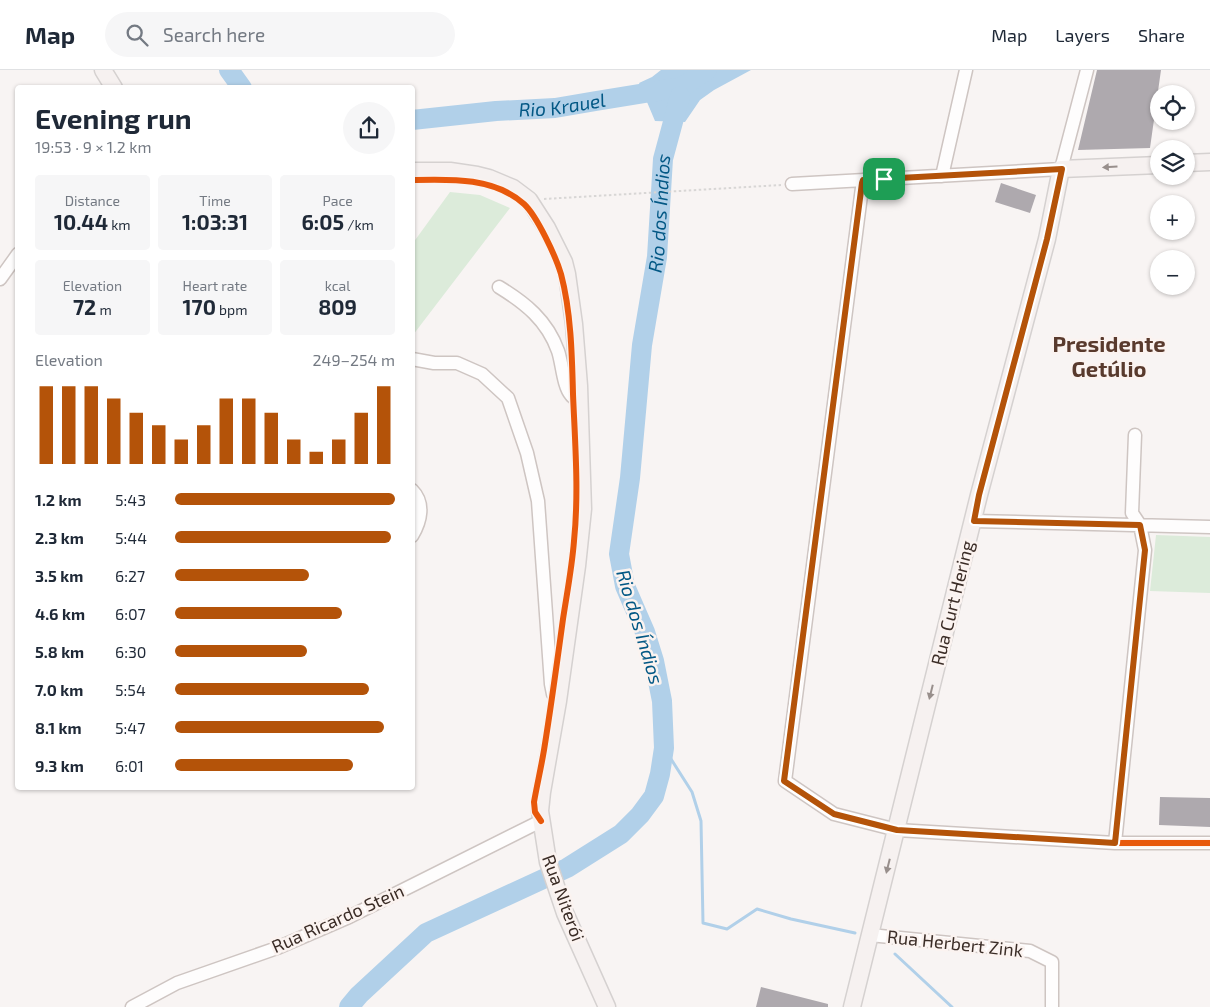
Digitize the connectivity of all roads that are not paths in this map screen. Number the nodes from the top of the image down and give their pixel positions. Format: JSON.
{"nodes":[{"id":1,"x":103,"y":70,"type":"edge"},
{"id":2,"x":966,"y":70,"type":"edge"},
{"id":3,"x":1088,"y":70,"type":"edge"},
{"id":4,"x":112,"y":85,"type":"edge"},
{"id":5,"x":1210,"y":162,"type":"edge"},
{"id":6,"x":1195,"y":163,"type":"edge"},
{"id":7,"x":1150,"y":165,"type":"edge"},
{"id":8,"x":1062,"y":169,"type":"junction"},
{"id":9,"x":415,"y":172,"type":"edge"},
{"id":10,"x":942,"y":176,"type":"junction"},
{"id":11,"x":863,"y":180,"type":"junction"},
{"id":12,"x":792,"y":184,"type":"road end"},
{"id":13,"x":15,"y":258,"type":"edge"},
{"id":14,"x":0,"y":280,"type":"edge"},
{"id":15,"x":499,"y":287,"type":"dead end"},
{"id":16,"x":415,"y":360,"type":"edge"},
{"id":17,"x":580,"y":402,"type":"junction"},
{"id":18,"x":1135,"y":435,"type":"dead end"},
{"id":19,"x":416,"y":493,"type":"edge"},
{"id":20,"x":974,"y":521,"type":"junction"},
{"id":21,"x":1140,"y":525,"type":"junction"},
{"id":22,"x":1210,"y":528,"type":"edge"},
{"id":23,"x":415,"y":532,"type":"edge"},
{"id":24,"x":558,"y":702,"type":"junction"},
{"id":25,"x":540,"y":821,"type":"junction"},
{"id":26,"x":897,"y":830,"type":"junction"},
{"id":27,"x":1115,"y":843,"type":"junction"},
{"id":28,"x":1210,"y":843,"type":"edge"},
{"id":29,"x":870,"y":935,"type":"junction"},
{"id":30,"x":132,"y":1007,"type":"edge"},
{"id":31,"x":607,"y":1007,"type":"edge"},
{"id":32,"x":852,"y":1007,"type":"edge"},
{"id":33,"x":1052,"y":1007,"type":"edge"}],
"edges":[{"from":1,"to":4,"type":"main road"},
{"from":2,"to":10,"type":"street"},
{"from":3,"to":8,"type":"street"},
{"from":5,"to":6,"type":"main road"},
{"from":7,"to":8,"type":"main road","one_way":true},
{"from":8,"to":10,"type":"street"},
{"from":8,"to":20,"type":"main road","name":"Rua Curt Hering"},
{"from":9,"to":17,"type":"main road","name":"Rua Niterói"},
{"from":10,"to":11,"type":"street"},
{"from":11,"to":12,"type":"street"},
{"from":11,"to":26,"type":"street"},
{"from":13,"to":14,"type":"street"},
{"from":15,"to":17,"type":"street"},
{"from":16,"to":24,"type":"street"},
{"from":17,"to":24,"type":"main road","name":"Rua Niterói"},
{"from":18,"to":21,"type":"street"},
{"from":19,"to":23,"type":"street"},
{"from":20,"to":21,"type":"street"},
{"from":20,"to":26,"type":"main road","name":"Rua Curt Hering","one_way":true},
{"from":21,"to":22,"type":"street"},
{"from":21,"to":27,"type":"street"},
{"from":24,"to":25,"type":"main road","name":"Rua Niterói"},
{"from":25,"to":30,"type":"street","name":"Rua Ricardo Stein"},
{"from":25,"to":31,"type":"main road","name":"Rua Niterói"},
{"from":26,"to":27,"type":"street"},
{"from":26,"to":29,"type":"main road","name":"Rua Curt Hering","one_way":true},
{"from":27,"to":28,"type":"street"},
{"from":29,"to":32,"type":"main road","name":"Rua Curt Hering"},
{"from":29,"to":33,"type":"street","name":"Rua Herbert Zink"}]}
